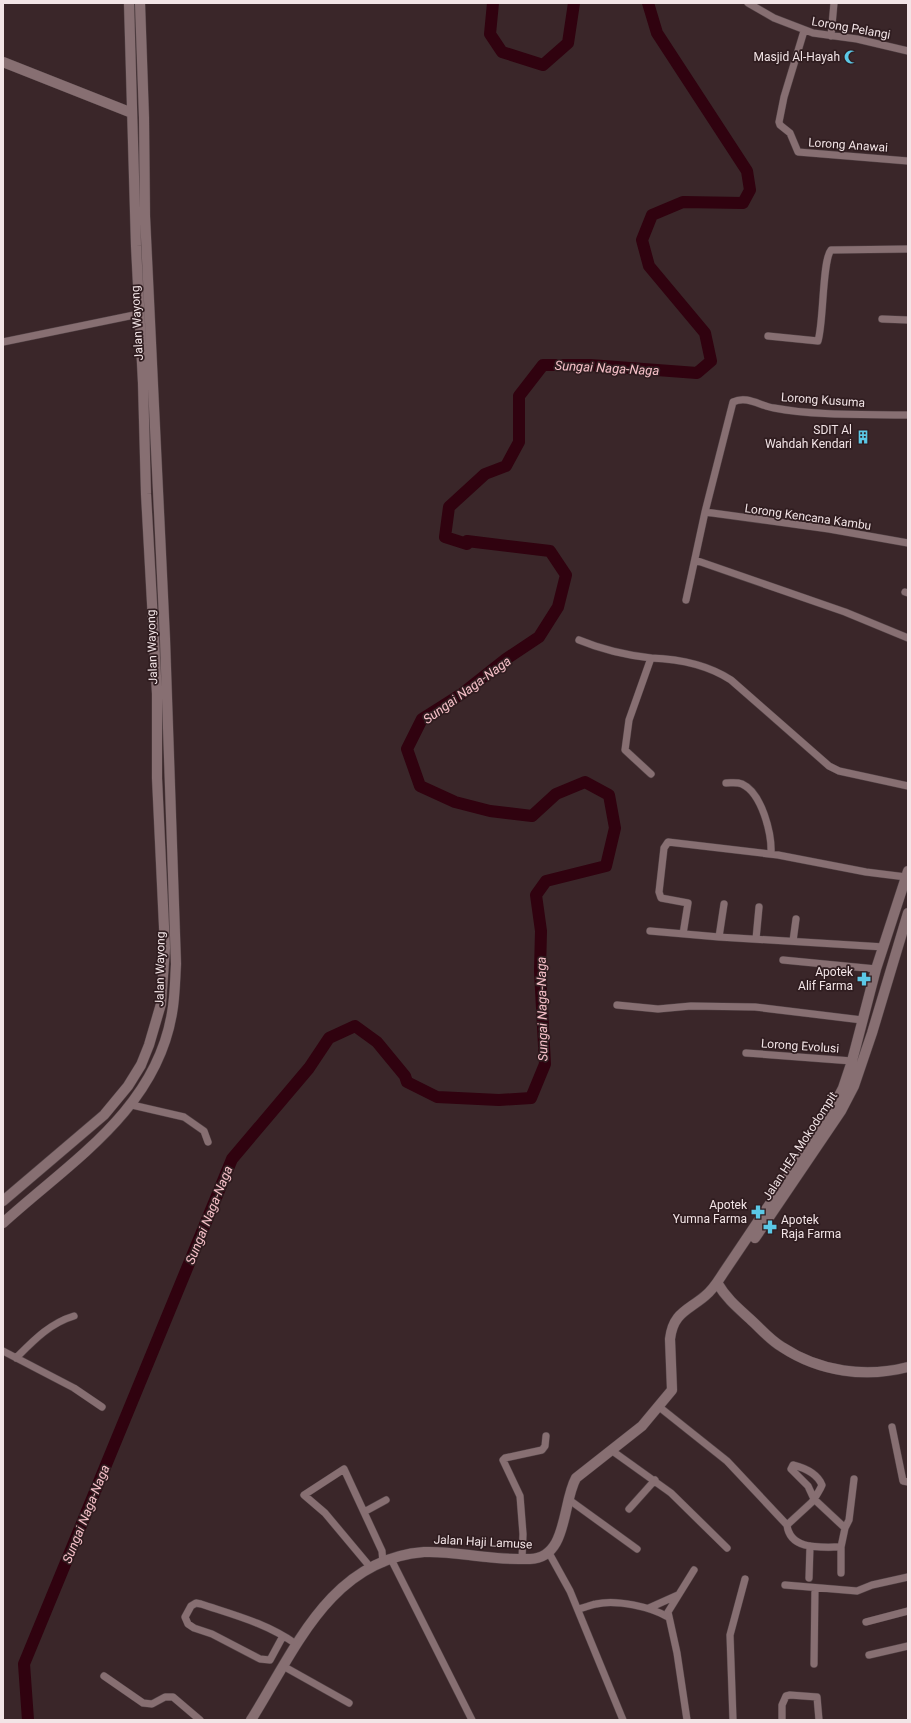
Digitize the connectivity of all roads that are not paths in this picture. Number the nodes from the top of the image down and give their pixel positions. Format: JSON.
{"nodes":[{"id":1,"x":129,"y":3,"type":"edge"},
{"id":2,"x":140,"y":3,"type":"edge"},
{"id":3,"x":748,"y":3,"type":"edge"},
{"id":4,"x":834,"y":3,"type":"edge"},
{"id":5,"x":804,"y":31,"type":"junction"},
{"id":6,"x":831,"y":36,"type":"junction"},
{"id":7,"x":908,"y":51,"type":"edge"},
{"id":8,"x":3,"y":62,"type":"edge"},
{"id":9,"x":132,"y":113,"type":"junction"},
{"id":10,"x":908,"y":161,"type":"edge"},
{"id":11,"x":908,"y":249,"type":"edge"},
{"id":12,"x":139,"y":314,"type":"junction"},
{"id":13,"x":882,"y":319,"type":"dead end"},
{"id":14,"x":908,"y":320,"type":"edge"},
{"id":15,"x":768,"y":336,"type":"dead end"},
{"id":16,"x":3,"y":342,"type":"edge"},
{"id":17,"x":908,"y":415,"type":"edge"},
{"id":18,"x":705,"y":512,"type":"junction"},
{"id":19,"x":908,"y":543,"type":"edge"},
{"id":20,"x":695,"y":560,"type":"junction"},
{"id":21,"x":686,"y":600,"type":"dead end"},
{"id":22,"x":908,"y":638,"type":"edge"},
{"id":23,"x":579,"y":640,"type":"dead end"},
{"id":24,"x":651,"y":658,"type":"junction"},
{"id":25,"x":651,"y":774,"type":"dead end"},
{"id":26,"x":726,"y":783,"type":"dead end"},
{"id":27,"x":908,"y":786,"type":"edge"},
{"id":28,"x":771,"y":854,"type":"junction"},
{"id":29,"x":907,"y":874,"type":"edge"},
{"id":30,"x":905,"y":890,"type":"edge"},
{"id":31,"x":724,"y":904,"type":"dead end"},
{"id":32,"x":759,"y":907,"type":"dead end"},
{"id":33,"x":908,"y":913,"type":"edge"},
{"id":34,"x":796,"y":919,"type":"dead end"},
{"id":35,"x":650,"y":931,"type":"dead end"},
{"id":36,"x":683,"y":934,"type":"junction"},
{"id":37,"x":719,"y":937,"type":"junction"},
{"id":38,"x":756,"y":939,"type":"junction"},
{"id":39,"x":793,"y":941,"type":"junction"},
{"id":40,"x":884,"y":947,"type":"junction"},
{"id":41,"x":783,"y":960,"type":"dead end"},
{"id":42,"x":876,"y":968,"type":"junction"},
{"id":43,"x":617,"y":1005,"type":"dead end"},
{"id":44,"x":862,"y":1020,"type":"junction"},
{"id":45,"x":746,"y":1053,"type":"dead end"},
{"id":46,"x":852,"y":1061,"type":"junction"},
{"id":47,"x":132,"y":1105,"type":"junction"},
{"id":48,"x":208,"y":1142,"type":"dead end"},
{"id":49,"x":3,"y":1202,"type":"edge"},
{"id":50,"x":3,"y":1223,"type":"edge"},
{"id":51,"x":718,"y":1284,"type":"junction"},
{"id":52,"x":74,"y":1316,"type":"dead end"},
{"id":53,"x":3,"y":1351,"type":"edge"},
{"id":54,"x":16,"y":1358,"type":"junction"},
{"id":55,"x":908,"y":1360,"type":"edge"},
{"id":56,"x":908,"y":1367,"type":"edge"},
{"id":57,"x":658,"y":1406,"type":"junction"},
{"id":58,"x":102,"y":1408,"type":"dead end"},
{"id":59,"x":892,"y":1427,"type":"dead end"},
{"id":60,"x":546,"y":1436,"type":"dead end"},
{"id":61,"x":611,"y":1450,"type":"junction"},
{"id":62,"x":854,"y":1479,"type":"dead end"},
{"id":63,"x":655,"y":1480,"type":"junction"},
{"id":64,"x":908,"y":1482,"type":"edge"},
{"id":65,"x":568,"y":1499,"type":"junction"},
{"id":66,"x":814,"y":1499,"type":"junction"},
{"id":67,"x":386,"y":1500,"type":"dead end"},
{"id":68,"x":629,"y":1509,"type":"dead end"},
{"id":69,"x":364,"y":1512,"type":"junction"},
{"id":70,"x":787,"y":1525,"type":"junction"},
{"id":71,"x":845,"y":1528,"type":"junction"},
{"id":72,"x":810,"y":1546,"type":"junction"},
{"id":73,"x":841,"y":1547,"type":"junction"},
{"id":74,"x":637,"y":1548,"type":"dead end"},
{"id":75,"x":727,"y":1548,"type":"dead end"},
{"id":76,"x":549,"y":1553,"type":"junction"},
{"id":77,"x":522,"y":1559,"type":"junction"},
{"id":78,"x":387,"y":1561,"type":"junction"},
{"id":79,"x":371,"y":1568,"type":"junction"},
{"id":80,"x":694,"y":1570,"type":"dead end"},
{"id":81,"x":841,"y":1573,"type":"dead end"},
{"id":82,"x":908,"y":1577,"type":"edge"},
{"id":83,"x":809,"y":1578,"type":"dead end"},
{"id":84,"x":745,"y":1579,"type":"dead end"},
{"id":85,"x":785,"y":1585,"type":"dead end"},
{"id":86,"x":815,"y":1588,"type":"junction"},
{"id":87,"x":678,"y":1595,"type":"junction"},
{"id":88,"x":649,"y":1608,"type":"junction"},
{"id":89,"x":578,"y":1609,"type":"junction"},
{"id":90,"x":908,"y":1611,"type":"edge"},
{"id":91,"x":668,"y":1617,"type":"junction"},
{"id":92,"x":866,"y":1622,"type":"dead end"},
{"id":93,"x":284,"y":1636,"type":"junction"},
{"id":94,"x":296,"y":1644,"type":"junction"},
{"id":95,"x":908,"y":1646,"type":"edge"},
{"id":96,"x":869,"y":1656,"type":"dead end"},
{"id":97,"x":814,"y":1664,"type":"dead end"},
{"id":98,"x":283,"y":1666,"type":"junction"},
{"id":99,"x":104,"y":1676,"type":"dead end"},
{"id":100,"x":349,"y":1703,"type":"dead end"},
{"id":101,"x":200,"y":1720,"type":"edge"},
{"id":102,"x":251,"y":1720,"type":"edge"},
{"id":103,"x":472,"y":1720,"type":"edge"},
{"id":104,"x":624,"y":1720,"type":"edge"},
{"id":105,"x":687,"y":1720,"type":"edge"},
{"id":106,"x":733,"y":1720,"type":"edge"},
{"id":107,"x":782,"y":1720,"type":"edge"},
{"id":108,"x":819,"y":1720,"type":"edge"}],
"edges":[{"from":1,"to":9,"type":"main road","name":"Jalan Wayong"},
{"from":2,"to":47,"type":"main road","name":"Jalan Wayong"},
{"from":3,"to":5,"type":"street","name":"Lorong Pelangi"},
{"from":4,"to":6,"type":"street"},
{"from":5,"to":6,"type":"street","name":"Lorong Pelangi"},
{"from":5,"to":10,"type":"street","name":"Lorong Anawai"},
{"from":6,"to":7,"type":"street","name":"Lorong Pelangi"},
{"from":8,"to":9,"type":"main road"},
{"from":9,"to":12,"type":"main road","name":"Jalan Wayong"},
{"from":11,"to":15,"type":"street"},
{"from":12,"to":16,"type":"street"},
{"from":12,"to":49,"type":"main road","name":"Jalan Wayong"},
{"from":13,"to":14,"type":"street"},
{"from":17,"to":18,"type":"street","name":"Lorong Kusuma"},
{"from":18,"to":19,"type":"street","name":"Lorong Kencana Kambu"},
{"from":18,"to":20,"type":"street"},
{"from":20,"to":21,"type":"street"},
{"from":20,"to":22,"type":"street"},
{"from":23,"to":24,"type":"street"},
{"from":24,"to":25,"type":"street"},
{"from":24,"to":27,"type":"street"},
{"from":26,"to":28,"type":"street"},
{"from":28,"to":29,"type":"street"},
{"from":28,"to":36,"type":"street"},
{"from":29,"to":30,"type":"main road","name":"Jalan HEA Mokodompit"},
{"from":30,"to":40,"type":"main road","name":"Jalan HEA Mokodompit"},
{"from":31,"to":37,"type":"street"},
{"from":32,"to":38,"type":"street"},
{"from":33,"to":51,"type":"main road","name":"Jalan HEA Mokodompit"},
{"from":34,"to":39,"type":"street"},
{"from":35,"to":36,"type":"street"},
{"from":36,"to":37,"type":"street"},
{"from":37,"to":38,"type":"street"},
{"from":38,"to":39,"type":"street"},
{"from":39,"to":40,"type":"street"},
{"from":40,"to":42,"type":"main road","name":"Jalan HEA Mokodompit"},
{"from":41,"to":42,"type":"street"},
{"from":42,"to":44,"type":"main road","name":"Jalan HEA Mokodompit"},
{"from":43,"to":44,"type":"street"},
{"from":44,"to":46,"type":"main road","name":"Jalan HEA Mokodompit"},
{"from":45,"to":46,"type":"street","name":"Lorong Evolusi"},
{"from":46,"to":51,"type":"main road","name":"Jalan HEA Mokodompit"},
{"from":47,"to":48,"type":"street"},
{"from":47,"to":50,"type":"main road","name":"Jalan Wayong"},
{"from":51,"to":55,"type":"main road"},
{"from":51,"to":56,"type":"main road"},
{"from":51,"to":57,"type":"main road","name":"Jalan Haji Lamuse"},
{"from":52,"to":54,"type":"street"},
{"from":53,"to":54,"type":"street"},
{"from":54,"to":58,"type":"street"},
{"from":57,"to":61,"type":"main road","name":"Jalan Haji Lamuse"},
{"from":57,"to":70,"type":"street"},
{"from":59,"to":64,"type":"street"},
{"from":60,"to":77,"type":"street"},
{"from":61,"to":63,"type":"street"},
{"from":61,"to":65,"type":"main road","name":"Jalan Haji Lamuse"},
{"from":62,"to":71,"type":"street"},
{"from":63,"to":68,"type":"street"},
{"from":63,"to":75,"type":"street"},
{"from":65,"to":74,"type":"street"},
{"from":65,"to":76,"type":"main road","name":"Jalan Haji Lamuse"},
{"from":66,"to":66,"type":"street"},
{"from":66,"to":70,"type":"street"},
{"from":66,"to":71,"type":"street"},
{"from":67,"to":69,"type":"street"},
{"from":69,"to":78,"type":"street"},
{"from":69,"to":79,"type":"street"},
{"from":70,"to":72,"type":"street"},
{"from":71,"to":73,"type":"street"},
{"from":72,"to":73,"type":"street"},
{"from":72,"to":83,"type":"street"},
{"from":73,"to":81,"type":"street"},
{"from":76,"to":77,"type":"main road","name":"Jalan Haji Lamuse"},
{"from":76,"to":89,"type":"street"},
{"from":77,"to":78,"type":"main road","name":"Jalan Haji Lamuse"},
{"from":78,"to":79,"type":"main road","name":"Jalan Haji Lamuse"},
{"from":78,"to":103,"type":"street"},
{"from":79,"to":94,"type":"main road","name":"Jalan Haji Lamuse"},
{"from":80,"to":87,"type":"street"},
{"from":82,"to":86,"type":"street"},
{"from":84,"to":106,"type":"street"},
{"from":85,"to":86,"type":"street"},
{"from":86,"to":97,"type":"street"},
{"from":87,"to":88,"type":"street"},
{"from":87,"to":91,"type":"street"},
{"from":88,"to":89,"type":"street"},
{"from":88,"to":91,"type":"street"},
{"from":89,"to":104,"type":"street"},
{"from":90,"to":92,"type":"street"},
{"from":91,"to":105,"type":"street"},
{"from":93,"to":93,"type":"street"},
{"from":93,"to":94,"type":"street"},
{"from":94,"to":98,"type":"main road","name":"Jalan Haji Lamuse"},
{"from":95,"to":96,"type":"street"},
{"from":98,"to":100,"type":"street"},
{"from":98,"to":102,"type":"main road","name":"Jalan Haji Lamuse"},
{"from":99,"to":101,"type":"street"},
{"from":107,"to":108,"type":"street"}]}
